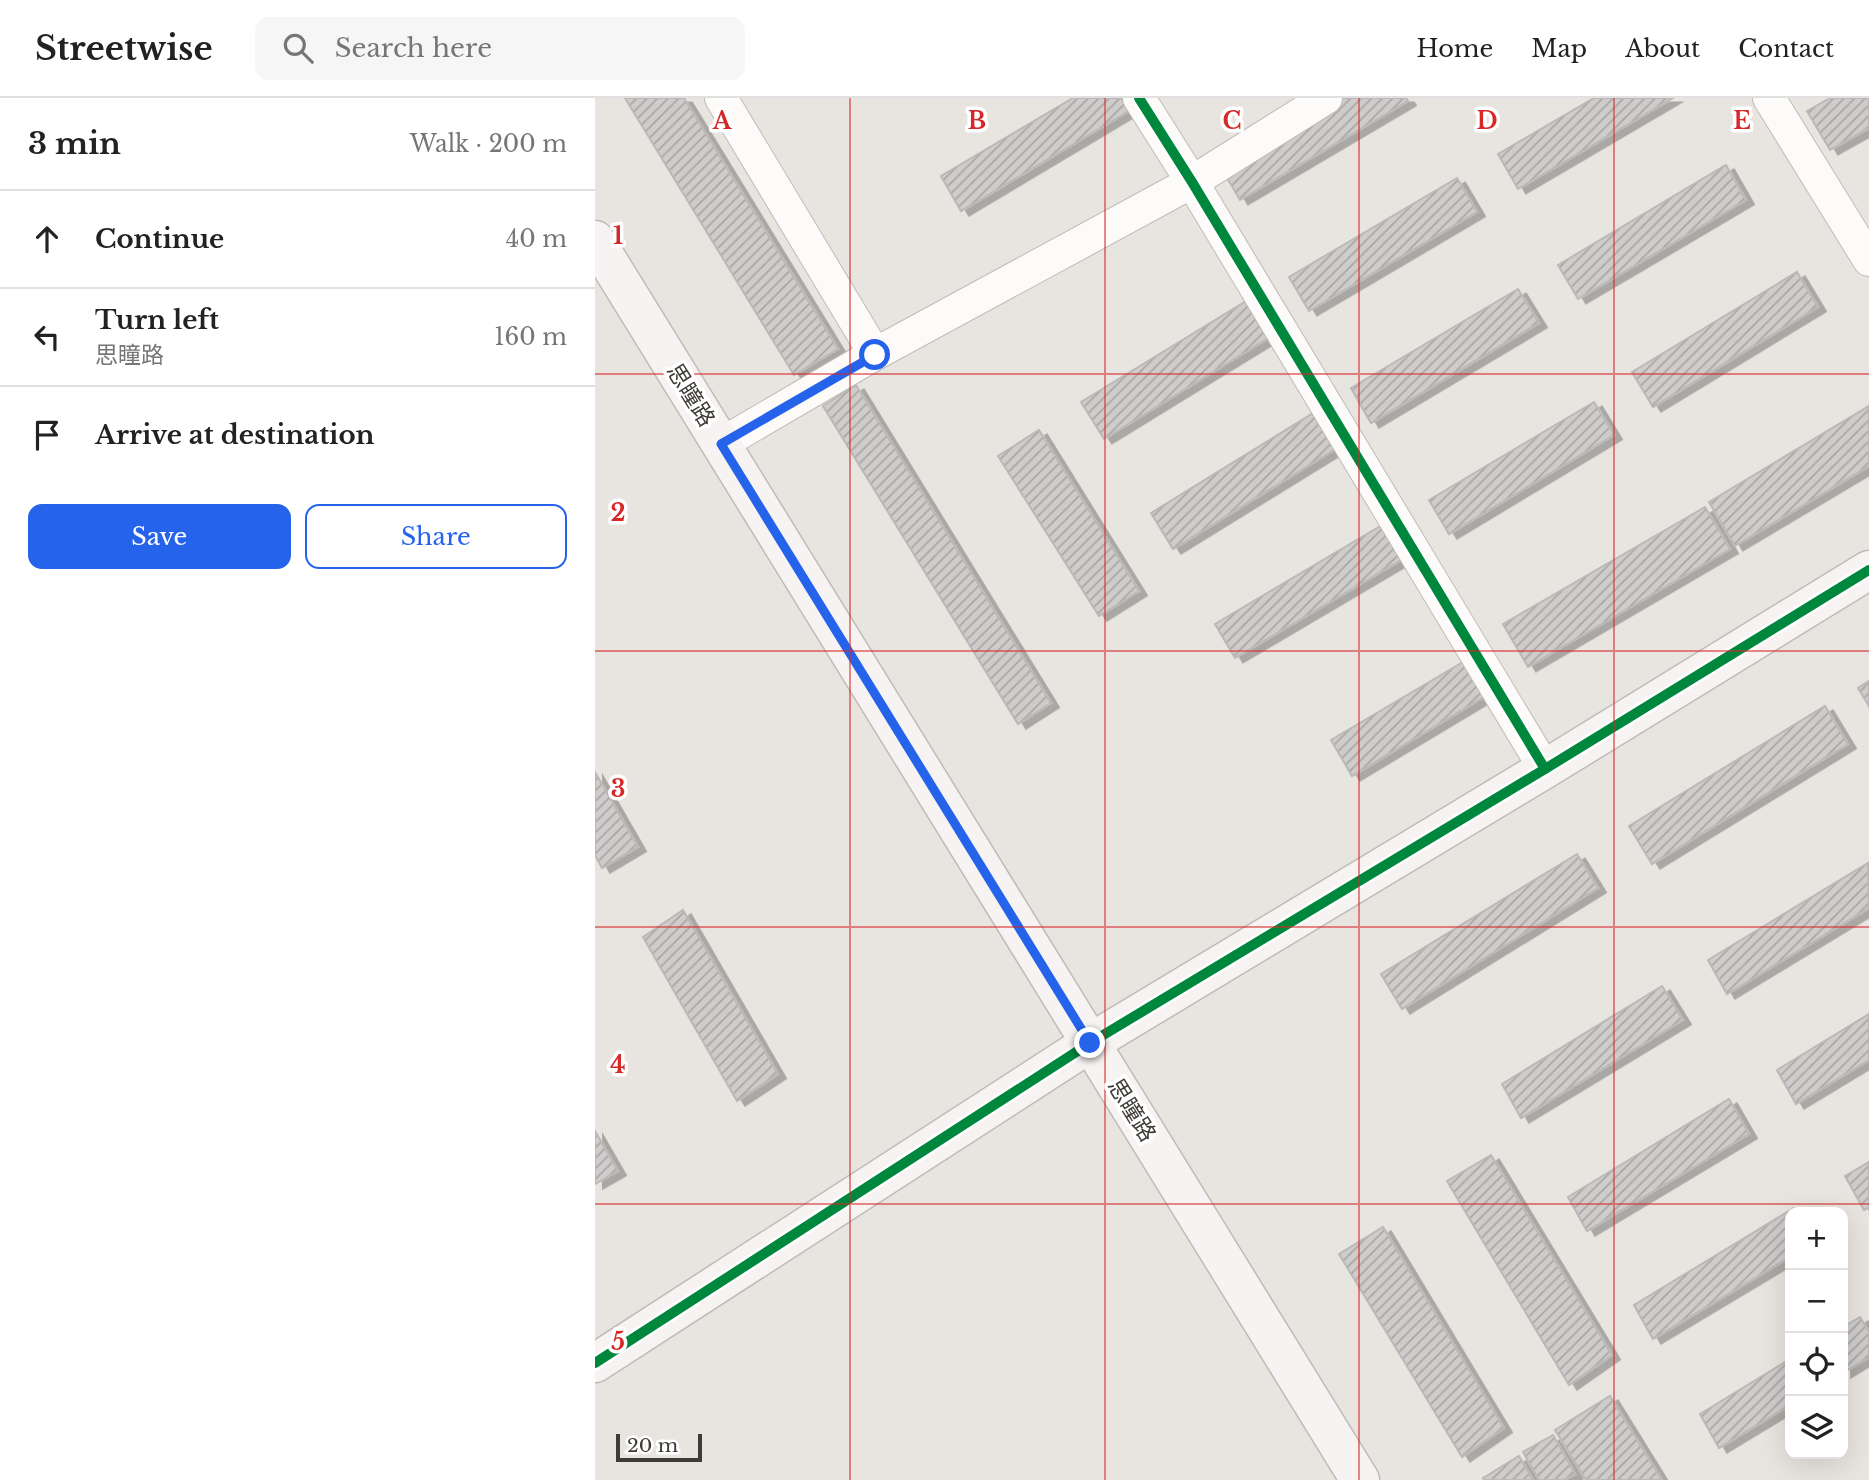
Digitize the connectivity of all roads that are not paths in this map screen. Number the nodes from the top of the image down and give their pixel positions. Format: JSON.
{"nodes":[{"id":1,"x":721,"y":98,"type":"edge"},
{"id":2,"x":1139,"y":98,"type":"edge"},
{"id":3,"x":1326,"y":98,"type":"edge"},
{"id":4,"x":1769,"y":98,"type":"edge"},
{"id":5,"x":1192,"y":182,"type":"junction"},
{"id":6,"x":595,"y":240,"type":"edge"},
{"id":7,"x":1869,"y":260,"type":"edge"},
{"id":8,"x":875,"y":355,"type":"junction"},
{"id":9,"x":721,"y":444,"type":"junction"},
{"id":10,"x":1869,"y":570,"type":"edge"},
{"id":11,"x":1545,"y":769,"type":"junction"},
{"id":12,"x":1090,"y":1043,"type":"junction"},
{"id":13,"x":595,"y":1363,"type":"edge"},
{"id":14,"x":1360,"y":1480,"type":"edge"}],
"edges":[{"from":1,"to":8,"type":"street"},
{"from":2,"to":5,"type":"street"},
{"from":3,"to":5,"type":"street"},
{"from":4,"to":7,"type":"street"},
{"from":5,"to":8,"type":"street"},
{"from":5,"to":11,"type":"street"},
{"from":6,"to":9,"type":"street","name":"思瞳路"},
{"from":8,"to":9,"type":"street"},
{"from":9,"to":12,"type":"street","name":"思瞳路"},
{"from":10,"to":11,"type":"street"},
{"from":11,"to":12,"type":"street"},
{"from":12,"to":13,"type":"street"},
{"from":12,"to":14,"type":"street","name":"思瞳路"}]}
